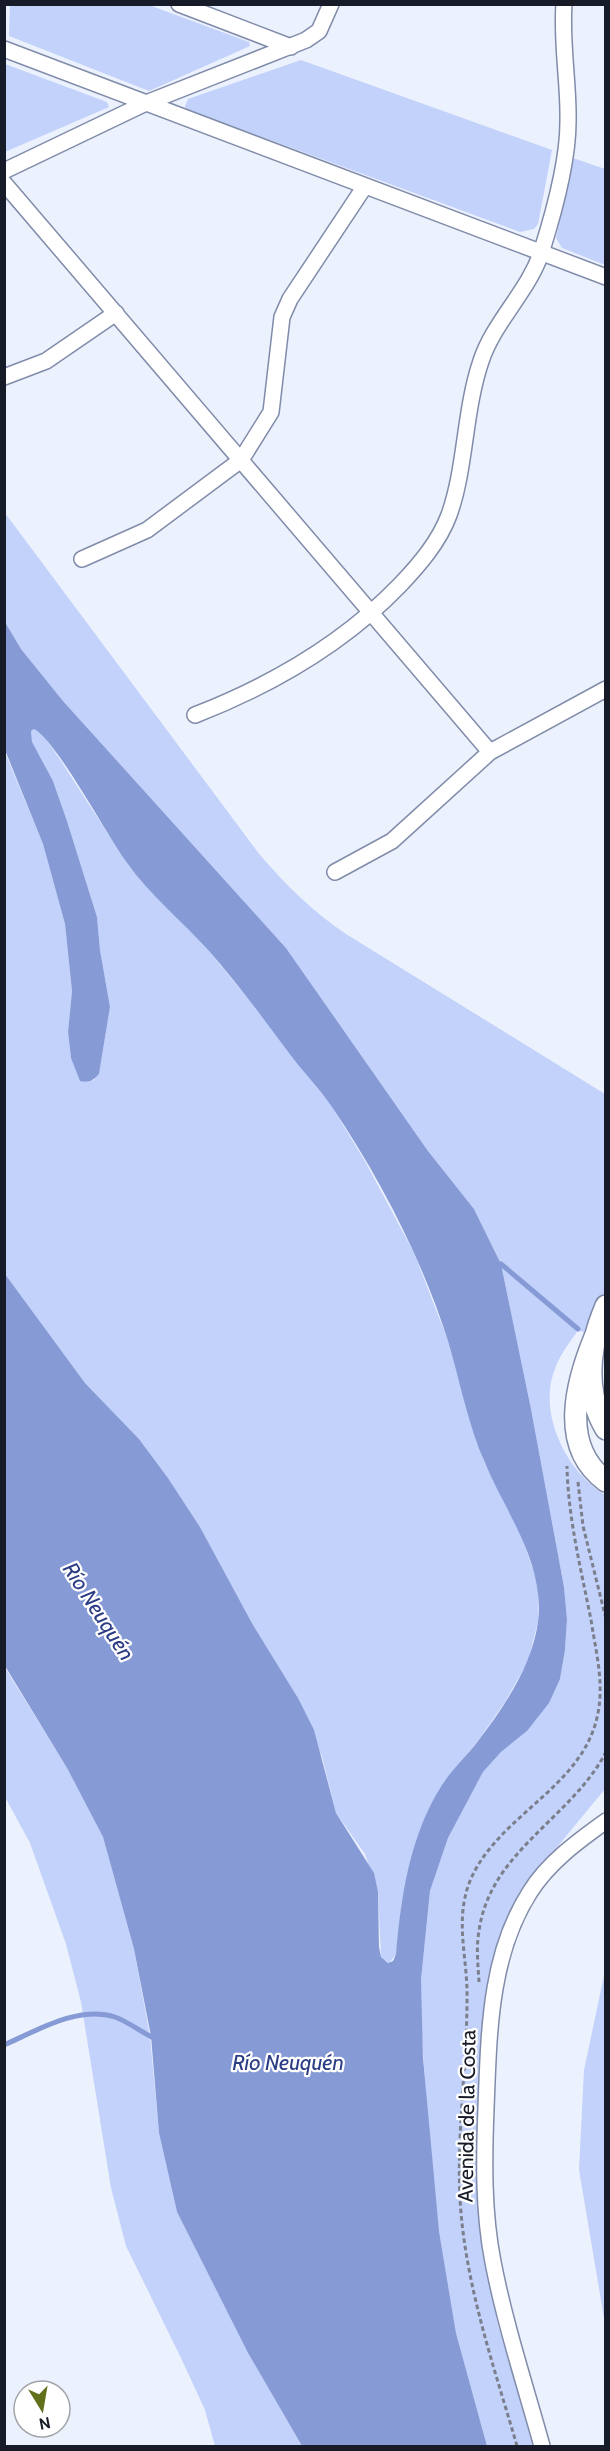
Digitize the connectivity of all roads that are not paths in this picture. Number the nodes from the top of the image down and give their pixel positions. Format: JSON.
{"nodes":[{"id":1,"x":178,"y":4,"type":"edge"},
{"id":2,"x":331,"y":4,"type":"edge"},
{"id":3,"x":564,"y":4,"type":"edge"},
{"id":4,"x":291,"y":47,"type":"junction"},
{"id":5,"x":4,"y":49,"type":"edge"},
{"id":6,"x":146,"y":103,"type":"junction"},
{"id":7,"x":4,"y":171,"type":"edge"},
{"id":8,"x":4,"y":183,"type":"edge"},
{"id":9,"x":365,"y":186,"type":"junction"},
{"id":10,"x":542,"y":252,"type":"junction"},
{"id":11,"x":606,"y":277,"type":"edge"},
{"id":12,"x":116,"y":313,"type":"junction"},
{"id":13,"x":4,"y":377,"type":"edge"},
{"id":14,"x":241,"y":460,"type":"junction"},
{"id":15,"x":82,"y":560,"type":"dead end"},
{"id":16,"x":372,"y":614,"type":"junction"},
{"id":17,"x":606,"y":689,"type":"edge"},
{"id":18,"x":195,"y":715,"type":"dead end"},
{"id":19,"x":490,"y":752,"type":"junction"},
{"id":20,"x":335,"y":873,"type":"dead end"},
{"id":21,"x":606,"y":1306,"type":"edge"},
{"id":22,"x":595,"y":1337,"type":"junction"},
{"id":23,"x":606,"y":1429,"type":"edge"},
{"id":24,"x":606,"y":1481,"type":"edge"},
{"id":25,"x":606,"y":1821,"type":"edge"},
{"id":26,"x":543,"y":2446,"type":"edge"}],
"edges":[{"from":1,"to":4,"type":"street"},
{"from":2,"to":4,"type":"street"},
{"from":3,"to":10,"type":"street"},
{"from":4,"to":6,"type":"street"},
{"from":5,"to":6,"type":"street"},
{"from":6,"to":7,"type":"street"},
{"from":6,"to":9,"type":"street"},
{"from":8,"to":12,"type":"street"},
{"from":9,"to":10,"type":"street"},
{"from":9,"to":14,"type":"street"},
{"from":10,"to":11,"type":"street"},
{"from":10,"to":16,"type":"street"},
{"from":12,"to":13,"type":"street"},
{"from":12,"to":14,"type":"street"},
{"from":14,"to":15,"type":"street"},
{"from":14,"to":16,"type":"street"},
{"from":16,"to":18,"type":"street"},
{"from":16,"to":19,"type":"street"},
{"from":17,"to":19,"type":"street"},
{"from":19,"to":20,"type":"street"},
{"from":21,"to":22,"type":"street"},
{"from":22,"to":23,"type":"street"},
{"from":22,"to":24,"type":"street"},
{"from":25,"to":26,"type":"street","name":"Avenida de la Costa"}]}
